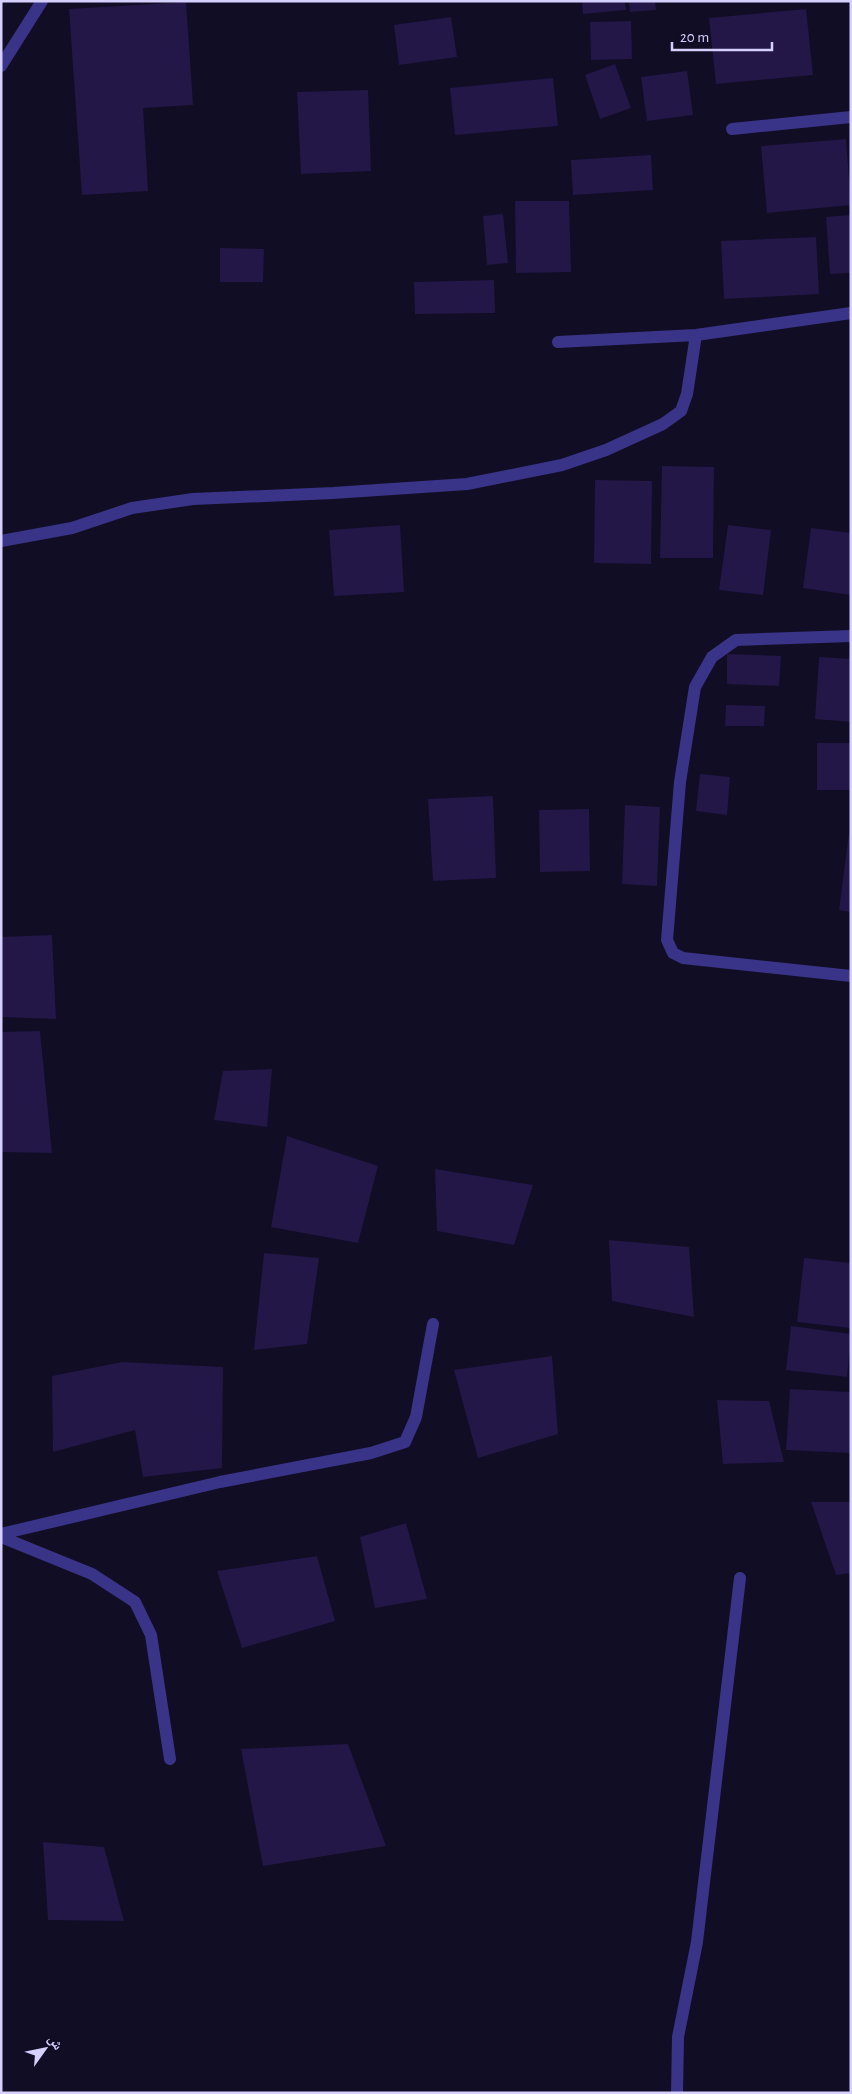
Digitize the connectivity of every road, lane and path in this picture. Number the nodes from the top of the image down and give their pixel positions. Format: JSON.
{"nodes":[{"id":1,"x":42,"y":1,"type":"edge"},
{"id":2,"x":1,"y":66,"type":"edge"},
{"id":3,"x":851,"y":117,"type":"edge"},
{"id":4,"x":732,"y":129,"type":"dead end"},
{"id":5,"x":851,"y":313,"type":"edge"},
{"id":6,"x":696,"y":335,"type":"junction"},
{"id":7,"x":558,"y":342,"type":"dead end"},
{"id":8,"x":1,"y":540,"type":"edge"},
{"id":9,"x":851,"y":636,"type":"edge"},
{"id":10,"x":851,"y":976,"type":"edge"},
{"id":11,"x":433,"y":1324,"type":"dead end"},
{"id":12,"x":1,"y":1536,"type":"edge"},
{"id":13,"x":740,"y":1578,"type":"dead end"},
{"id":14,"x":170,"y":1759,"type":"dead end"},
{"id":15,"x":678,"y":2093,"type":"edge"}],
"edges":[{"from":1,"to":2,"type":"street"},
{"from":3,"to":4,"type":"street"},
{"from":5,"to":6,"type":"street"},
{"from":6,"to":7,"type":"street"},
{"from":6,"to":8,"type":"street"},
{"from":9,"to":10,"type":"street"},
{"from":11,"to":12,"type":"street"},
{"from":12,"to":14,"type":"street"},
{"from":13,"to":15,"type":"street"}]}
